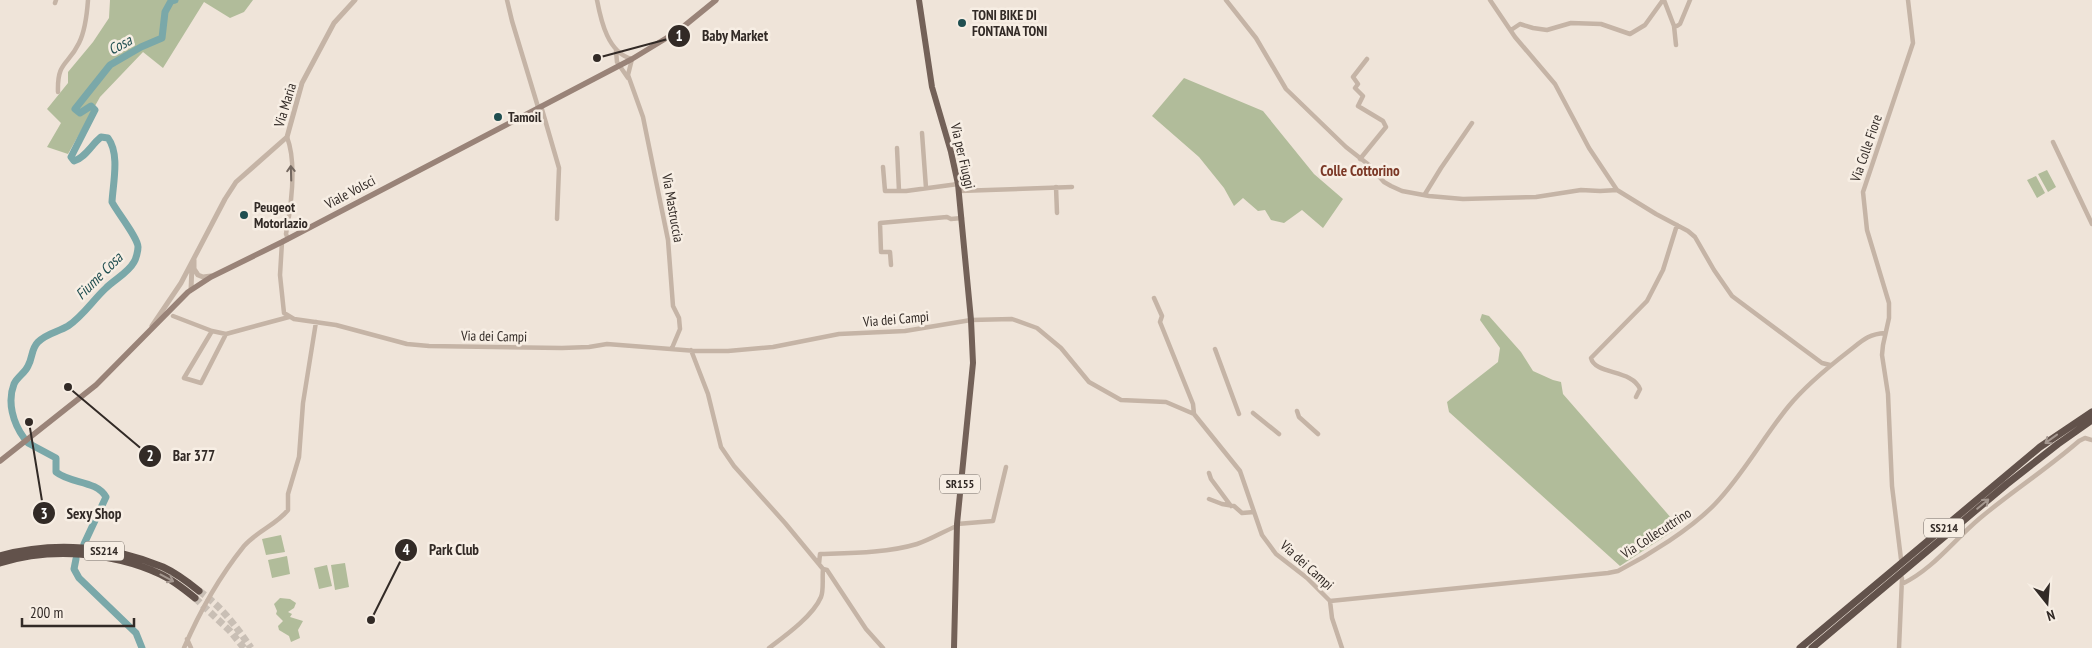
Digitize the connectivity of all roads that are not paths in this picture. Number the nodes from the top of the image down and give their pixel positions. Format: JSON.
{"nodes":[{"id":1,"x":88,"y":0,"type":"edge"},
{"id":2,"x":354,"y":0,"type":"edge"},
{"id":3,"x":507,"y":0,"type":"edge"},
{"id":4,"x":596,"y":0,"type":"edge"},
{"id":5,"x":716,"y":0,"type":"edge"},
{"id":6,"x":918,"y":0,"type":"edge"},
{"id":7,"x":1226,"y":0,"type":"edge"},
{"id":8,"x":1490,"y":0,"type":"edge"},
{"id":9,"x":1656,"y":0,"type":"edge"},
{"id":10,"x":1663,"y":0,"type":"edge"},
{"id":11,"x":1690,"y":0,"type":"edge"},
{"id":12,"x":1908,"y":0,"type":"edge"},
{"id":13,"x":1656,"y":7,"type":"junction"},
{"id":14,"x":1674,"y":26,"type":"junction"},
{"id":15,"x":1510,"y":30,"type":"junction"},
{"id":16,"x":1676,"y":45,"type":"dead end"},
{"id":17,"x":617,"y":54,"type":"junction"},
{"id":18,"x":632,"y":59,"type":"junction"},
{"id":19,"x":1368,"y":59,"type":"dead end"},
{"id":20,"x":621,"y":64,"type":"junction"},
{"id":21,"x":608,"y":71,"type":"junction"},
{"id":22,"x":627,"y":75,"type":"junction"},
{"id":23,"x":58,"y":92,"type":"dead end"},
{"id":24,"x":540,"y":107,"type":"junction"},
{"id":25,"x":1472,"y":123,"type":"dead end"},
{"id":26,"x":922,"y":132,"type":"dead end"},
{"id":27,"x":287,"y":137,"type":"junction"},
{"id":28,"x":2053,"y":142,"type":"dead end"},
{"id":29,"x":897,"y":148,"type":"dead end"},
{"id":30,"x":1360,"y":158,"type":"junction"},
{"id":31,"x":883,"y":167,"type":"dead end"},
{"id":32,"x":1056,"y":187,"type":"junction"},
{"id":33,"x":1072,"y":187,"type":"dead end"},
{"id":34,"x":926,"y":188,"type":"junction"},
{"id":35,"x":958,"y":188,"type":"junction"},
{"id":36,"x":1617,"y":190,"type":"junction"},
{"id":37,"x":900,"y":191,"type":"junction"},
{"id":38,"x":1425,"y":194,"type":"junction"},
{"id":39,"x":1057,"y":213,"type":"dead end"},
{"id":40,"x":962,"y":218,"type":"junction"},
{"id":41,"x":557,"y":219,"type":"dead end"},
{"id":42,"x":1677,"y":224,"type":"junction"},
{"id":43,"x":2092,"y":224,"type":"edge"},
{"id":44,"x":288,"y":239,"type":"junction"},
{"id":45,"x":282,"y":242,"type":"junction"},
{"id":46,"x":194,"y":258,"type":"junction"},
{"id":47,"x":891,"y":265,"type":"dead end"},
{"id":48,"x":188,"y":269,"type":"junction"},
{"id":49,"x":215,"y":276,"type":"junction"},
{"id":50,"x":191,"y":290,"type":"junction"},
{"id":51,"x":1154,"y":298,"type":"dead end"},
{"id":52,"x":172,"y":316,"type":"dead end"},
{"id":53,"x":289,"y":318,"type":"junction"},
{"id":54,"x":971,"y":320,"type":"junction"},
{"id":55,"x":316,"y":322,"type":"junction"},
{"id":56,"x":148,"y":331,"type":"junction"},
{"id":57,"x":212,"y":331,"type":"junction"},
{"id":58,"x":1885,"y":333,"type":"junction"},
{"id":59,"x":226,"y":334,"type":"junction"},
{"id":60,"x":672,"y":348,"type":"junction"},
{"id":61,"x":1215,"y":349,"type":"dead end"},
{"id":62,"x":691,"y":350,"type":"junction"},
{"id":63,"x":1830,"y":365,"type":"junction"},
{"id":64,"x":1636,"y":397,"type":"dead end"},
{"id":65,"x":1297,"y":411,"type":"dead end"},
{"id":66,"x":2092,"y":412,"type":"edge"},
{"id":67,"x":1253,"y":413,"type":"dead end"},
{"id":68,"x":1194,"y":414,"type":"junction"},
{"id":69,"x":1239,"y":414,"type":"dead end"},
{"id":70,"x":2092,"y":420,"type":"edge"},
{"id":71,"x":1279,"y":434,"type":"dead end"},
{"id":72,"x":1318,"y":434,"type":"dead end"},
{"id":73,"x":2092,"y":440,"type":"edge"},
{"id":74,"x":0,"y":461,"type":"edge"},
{"id":75,"x":1006,"y":467,"type":"dead end"},
{"id":76,"x":1209,"y":473,"type":"dead end"},
{"id":77,"x":1209,"y":499,"type":"dead end"},
{"id":78,"x":1232,"y":506,"type":"junction"},
{"id":79,"x":1254,"y":512,"type":"junction"},
{"id":80,"x":957,"y":525,"type":"junction"},
{"id":81,"x":0,"y":556,"type":"edge"},
{"id":82,"x":1901,"y":559,"type":"dead end"},
{"id":83,"x":0,"y":563,"type":"edge"},
{"id":84,"x":819,"y":564,"type":"junction"},
{"id":85,"x":823,"y":569,"type":"junction"},
{"id":86,"x":1902,"y":578,"type":"dead end"},
{"id":87,"x":1902,"y":584,"type":"junction"},
{"id":88,"x":1330,"y":601,"type":"junction"},
{"id":89,"x":187,"y":640,"type":"junction"},
{"id":90,"x":184,"y":648,"type":"edge"},
{"id":91,"x":191,"y":648,"type":"edge"},
{"id":92,"x":769,"y":648,"type":"edge"},
{"id":93,"x":884,"y":648,"type":"edge"},
{"id":94,"x":954,"y":648,"type":"edge"},
{"id":95,"x":1342,"y":648,"type":"edge"},
{"id":96,"x":1800,"y":648,"type":"edge"},
{"id":97,"x":1812,"y":648,"type":"edge"},
{"id":98,"x":1899,"y":648,"type":"edge"}],
"edges":[{"from":1,"to":23,"type":"street"},
{"from":2,"to":27,"type":"street","name":"Via Maria"},
{"from":3,"to":24,"type":"street"},
{"from":4,"to":17,"type":"street"},
{"from":5,"to":18,"type":"main road","name":"Viale Volsci"},
{"from":6,"to":35,"type":"main road","name":"Via per Fiuggi","number":"SR155"},
{"from":7,"to":30,"type":"street"},
{"from":8,"to":15,"type":"street"},
{"from":9,"to":13,"type":"street"},
{"from":10,"to":13,"type":"street"},
{"from":10,"to":14,"type":"street"},
{"from":11,"to":14,"type":"street"},
{"from":12,"to":58,"type":"street","name":"Via Colle Fiore"},
{"from":13,"to":15,"type":"street"},
{"from":14,"to":16,"type":"street"},
{"from":15,"to":36,"type":"street"},
{"from":17,"to":18,"type":"street"},
{"from":17,"to":20,"type":"street","name":"Via Mastruccia"},
{"from":17,"to":21,"type":"street"},
{"from":18,"to":20,"type":"main road","name":"Viale Volsci"},
{"from":18,"to":22,"type":"street"},
{"from":19,"to":30,"type":"street"},
{"from":20,"to":21,"type":"main road","name":"Viale Volsci"},
{"from":20,"to":22,"type":"street","name":"Via Mastruccia"},
{"from":21,"to":22,"type":"street"},
{"from":21,"to":24,"type":"main road","name":"Viale Volsci"},
{"from":22,"to":60,"type":"street","name":"Via Mastruccia"},
{"from":24,"to":41,"type":"street"},
{"from":24,"to":44,"type":"main road","name":"Viale Volsci"},
{"from":25,"to":38,"type":"street"},
{"from":26,"to":34,"type":"street"},
{"from":44,"to":27,"type":"street","one_way":true},
{"from":27,"to":46,"type":"street","name":"Via Maria"},
{"from":28,"to":43,"type":"street"},
{"from":29,"to":37,"type":"street"},
{"from":30,"to":38,"type":"street"},
{"from":31,"to":37,"type":"street"},
{"from":32,"to":33,"type":"street"},
{"from":32,"to":35,"type":"street"},
{"from":32,"to":39,"type":"street"},
{"from":34,"to":35,"type":"street"},
{"from":34,"to":37,"type":"street"},
{"from":35,"to":40,"type":"main road","name":"Via per Fiuggi","number":"SR155"},
{"from":36,"to":38,"type":"street"},
{"from":36,"to":42,"type":"street"},
{"from":40,"to":47,"type":"street"},
{"from":40,"to":54,"type":"main road","name":"Via per Fiuggi","number":"SR155"},
{"from":42,"to":63,"type":"street"},
{"from":42,"to":64,"type":"street"},
{"from":44,"to":45,"type":"main road","name":"Viale Volsci"},
{"from":45,"to":49,"type":"main road","name":"Viale Volsci"},
{"from":45,"to":53,"type":"street"},
{"from":46,"to":48,"type":"street","name":"Via Maria"},
{"from":46,"to":49,"type":"street"},
{"from":46,"to":50,"type":"street"},
{"from":48,"to":50,"type":"street"},
{"from":48,"to":56,"type":"street","name":"Via Maria"},
{"from":49,"to":50,"type":"main road","name":"Viale Volsci"},
{"from":50,"to":56,"type":"main road","name":"Viale Volsci"},
{"from":51,"to":68,"type":"street"},
{"from":52,"to":57,"type":"street"},
{"from":53,"to":55,"type":"street","name":"Via dei Campi"},
{"from":53,"to":59,"type":"street"},
{"from":54,"to":62,"type":"street","name":"Via dei Campi"},
{"from":54,"to":68,"type":"street","name":"Via dei Campi"},
{"from":54,"to":80,"type":"main road","number":"SR155"},
{"from":55,"to":60,"type":"street","name":"Via dei Campi"},
{"from":55,"to":89,"type":"street"},
{"from":56,"to":74,"type":"main road","name":"Viale Volsci"},
{"from":57,"to":59,"type":"street"},
{"from":57,"to":59,"type":"street"},
{"from":58,"to":63,"type":"street","name":"Via Collecuttrino"},
{"from":58,"to":82,"type":"street","name":"Via Colle Fiore"},
{"from":60,"to":62,"type":"street","name":"Via dei Campi"},
{"from":61,"to":69,"type":"street"},
{"from":62,"to":84,"type":"street"},
{"from":63,"to":88,"type":"street","name":"Via Collecuttrino"},
{"from":65,"to":72,"type":"street"},
{"from":66,"to":96,"type":"highway","number":"SS214","one_way":true},
{"from":67,"to":71,"type":"street"},
{"from":68,"to":79,"type":"street","name":"Via dei Campi"},
{"from":97,"to":70,"type":"highway","number":"SS214","one_way":true},
{"from":73,"to":87,"type":"street"},
{"from":75,"to":80,"type":"street"},
{"from":76,"to":78,"type":"street"},
{"from":77,"to":78,"type":"street"},
{"from":78,"to":79,"type":"street"},
{"from":79,"to":88,"type":"street","name":"Via dei Campi"},
{"from":80,"to":84,"type":"street"},
{"from":80,"to":94,"type":"main road","number":"SR155"},
{"from":83,"to":81,"type":"highway","number":"SS214","one_way":true},
{"from":84,"to":85,"type":"street"},
{"from":85,"to":92,"type":"street"},
{"from":85,"to":93,"type":"street"},
{"from":86,"to":87,"type":"street"},
{"from":87,"to":98,"type":"street"},
{"from":88,"to":95,"type":"street"},
{"from":89,"to":90,"type":"street"},
{"from":89,"to":91,"type":"street"}]}
